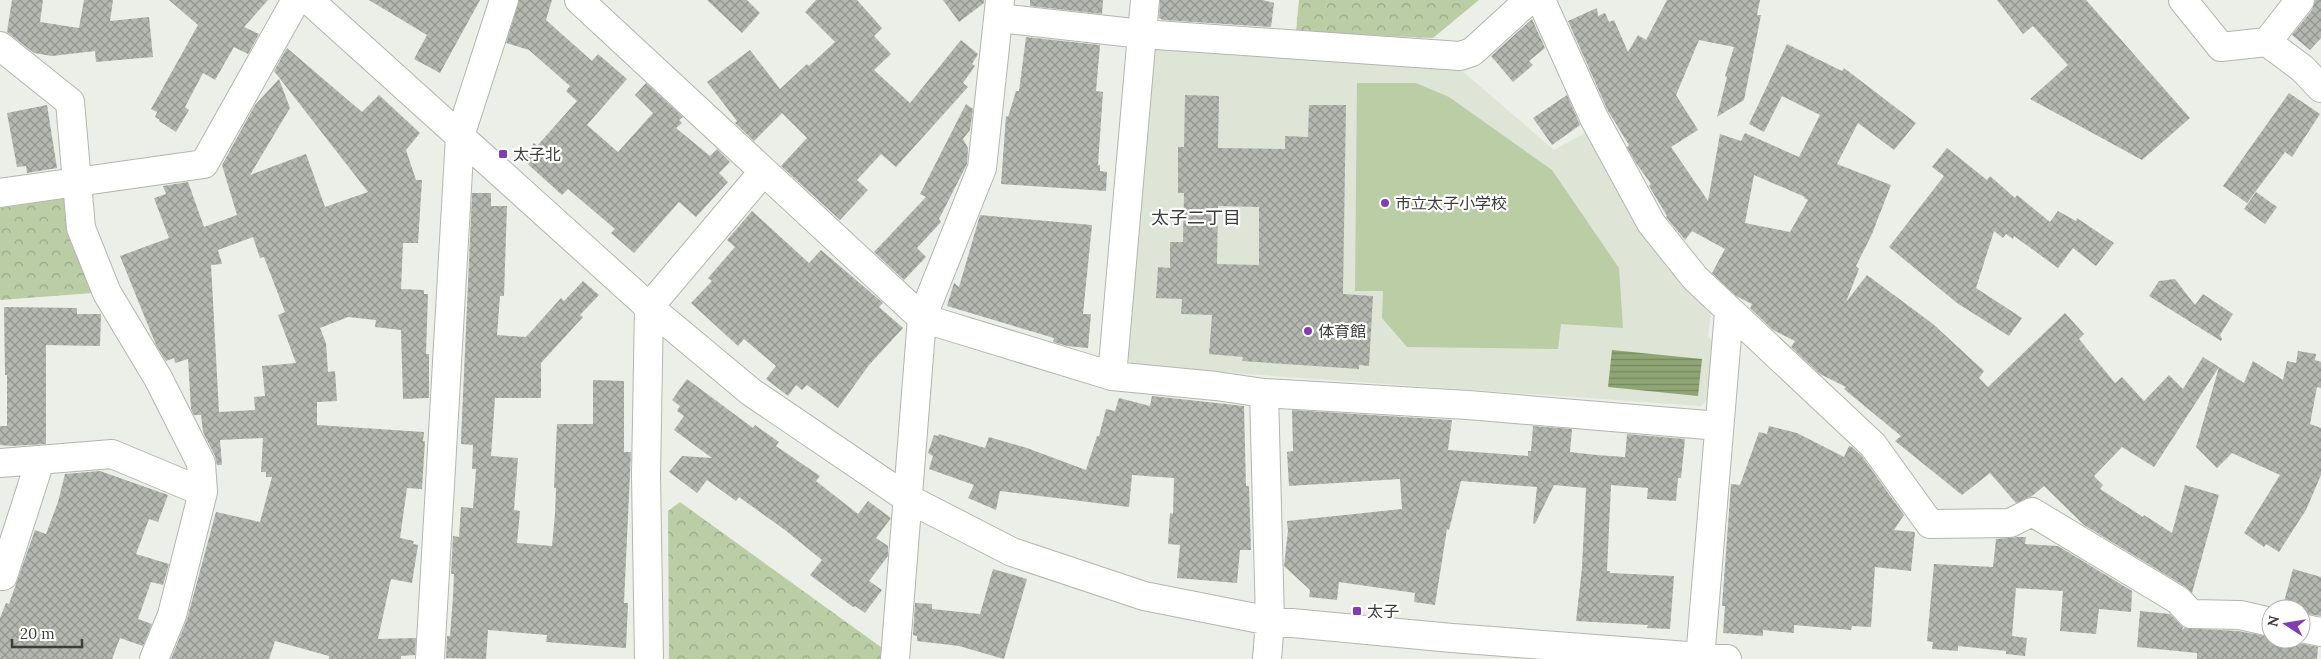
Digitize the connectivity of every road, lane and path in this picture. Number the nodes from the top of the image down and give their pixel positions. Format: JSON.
{"nodes":[{"id":1,"x":296,"y":0,"type":"edge"},
{"id":2,"x":309,"y":0,"type":"edge"},
{"id":3,"x":504,"y":0,"type":"edge"},
{"id":4,"x":578,"y":0,"type":"edge"},
{"id":5,"x":1145,"y":0,"type":"edge"},
{"id":6,"x":1529,"y":0,"type":"edge"},
{"id":7,"x":1541,"y":0,"type":"edge"},
{"id":8,"x":2183,"y":0,"type":"edge"},
{"id":9,"x":2300,"y":0,"type":"edge"},
{"id":10,"x":999,"y":9,"type":"edge"},
{"id":11,"x":1142,"y":34,"type":"junction"},
{"id":12,"x":2267,"y":42,"type":"junction"},
{"id":13,"x":0,"y":46,"type":"edge"},
{"id":14,"x":2321,"y":88,"type":"edge"},
{"id":15,"x":460,"y":136,"type":"junction"},
{"id":16,"x":763,"y":172,"type":"junction"},
{"id":17,"x":77,"y":183,"type":"junction"},
{"id":18,"x":0,"y":193,"type":"edge"},
{"id":19,"x":649,"y":307,"type":"junction"},
{"id":20,"x":1729,"y":312,"type":"junction"},
{"id":21,"x":922,"y":318,"type":"junction"},
{"id":22,"x":1112,"y":376,"type":"junction"},
{"id":23,"x":1264,"y":393,"type":"junction"},
{"id":24,"x":1719,"y":426,"type":"junction"},
{"id":25,"x":40,"y":461,"type":"junction"},
{"id":26,"x":0,"y":463,"type":"edge"},
{"id":27,"x":203,"y":492,"type":"junction"},
{"id":28,"x":907,"y":498,"type":"junction"},
{"id":29,"x":3,"y":576,"type":"dead end"},
{"id":30,"x":2261,"y":620,"type":"edge"},
{"id":31,"x":1270,"y":621,"type":"junction"},
{"id":32,"x":1700,"y":658,"type":"edge"},
{"id":33,"x":154,"y":659,"type":"edge"},
{"id":34,"x":430,"y":659,"type":"edge"},
{"id":35,"x":649,"y":659,"type":"edge"},
{"id":36,"x":895,"y":659,"type":"edge"},
{"id":37,"x":1267,"y":659,"type":"edge"},
{"id":38,"x":1727,"y":659,"type":"edge"}],
"edges":[{"from":1,"to":17,"type":"street"},
{"from":2,"to":15,"type":"street"},
{"from":3,"to":15,"type":"street"},
{"from":4,"to":16,"type":"street"},
{"from":5,"to":11,"type":"street"},
{"from":6,"to":11,"type":"street"},
{"from":7,"to":20,"type":"street"},
{"from":8,"to":12,"type":"street"},
{"from":9,"to":12,"type":"street"},
{"from":10,"to":11,"type":"street"},
{"from":10,"to":21,"type":"street"},
{"from":11,"to":22,"type":"street"},
{"from":12,"to":14,"type":"street"},
{"from":13,"to":17,"type":"street"},
{"from":15,"to":19,"type":"street"},
{"from":15,"to":34,"type":"street"},
{"from":16,"to":19,"type":"street"},
{"from":16,"to":21,"type":"street"},
{"from":17,"to":18,"type":"street"},
{"from":17,"to":27,"type":"street"},
{"from":19,"to":28,"type":"street"},
{"from":19,"to":35,"type":"street"},
{"from":20,"to":24,"type":"street"},
{"from":20,"to":30,"type":"street"},
{"from":21,"to":22,"type":"street"},
{"from":21,"to":28,"type":"street"},
{"from":22,"to":23,"type":"street"},
{"from":23,"to":24,"type":"street"},
{"from":23,"to":31,"type":"street"},
{"from":24,"to":32,"type":"street"},
{"from":25,"to":26,"type":"street"},
{"from":25,"to":27,"type":"street"},
{"from":25,"to":29,"type":"street"},
{"from":27,"to":33,"type":"street"},
{"from":28,"to":31,"type":"street"},
{"from":28,"to":36,"type":"street"},
{"from":31,"to":32,"type":"street"},
{"from":31,"to":37,"type":"street"},
{"from":32,"to":38,"type":"street"}]}
